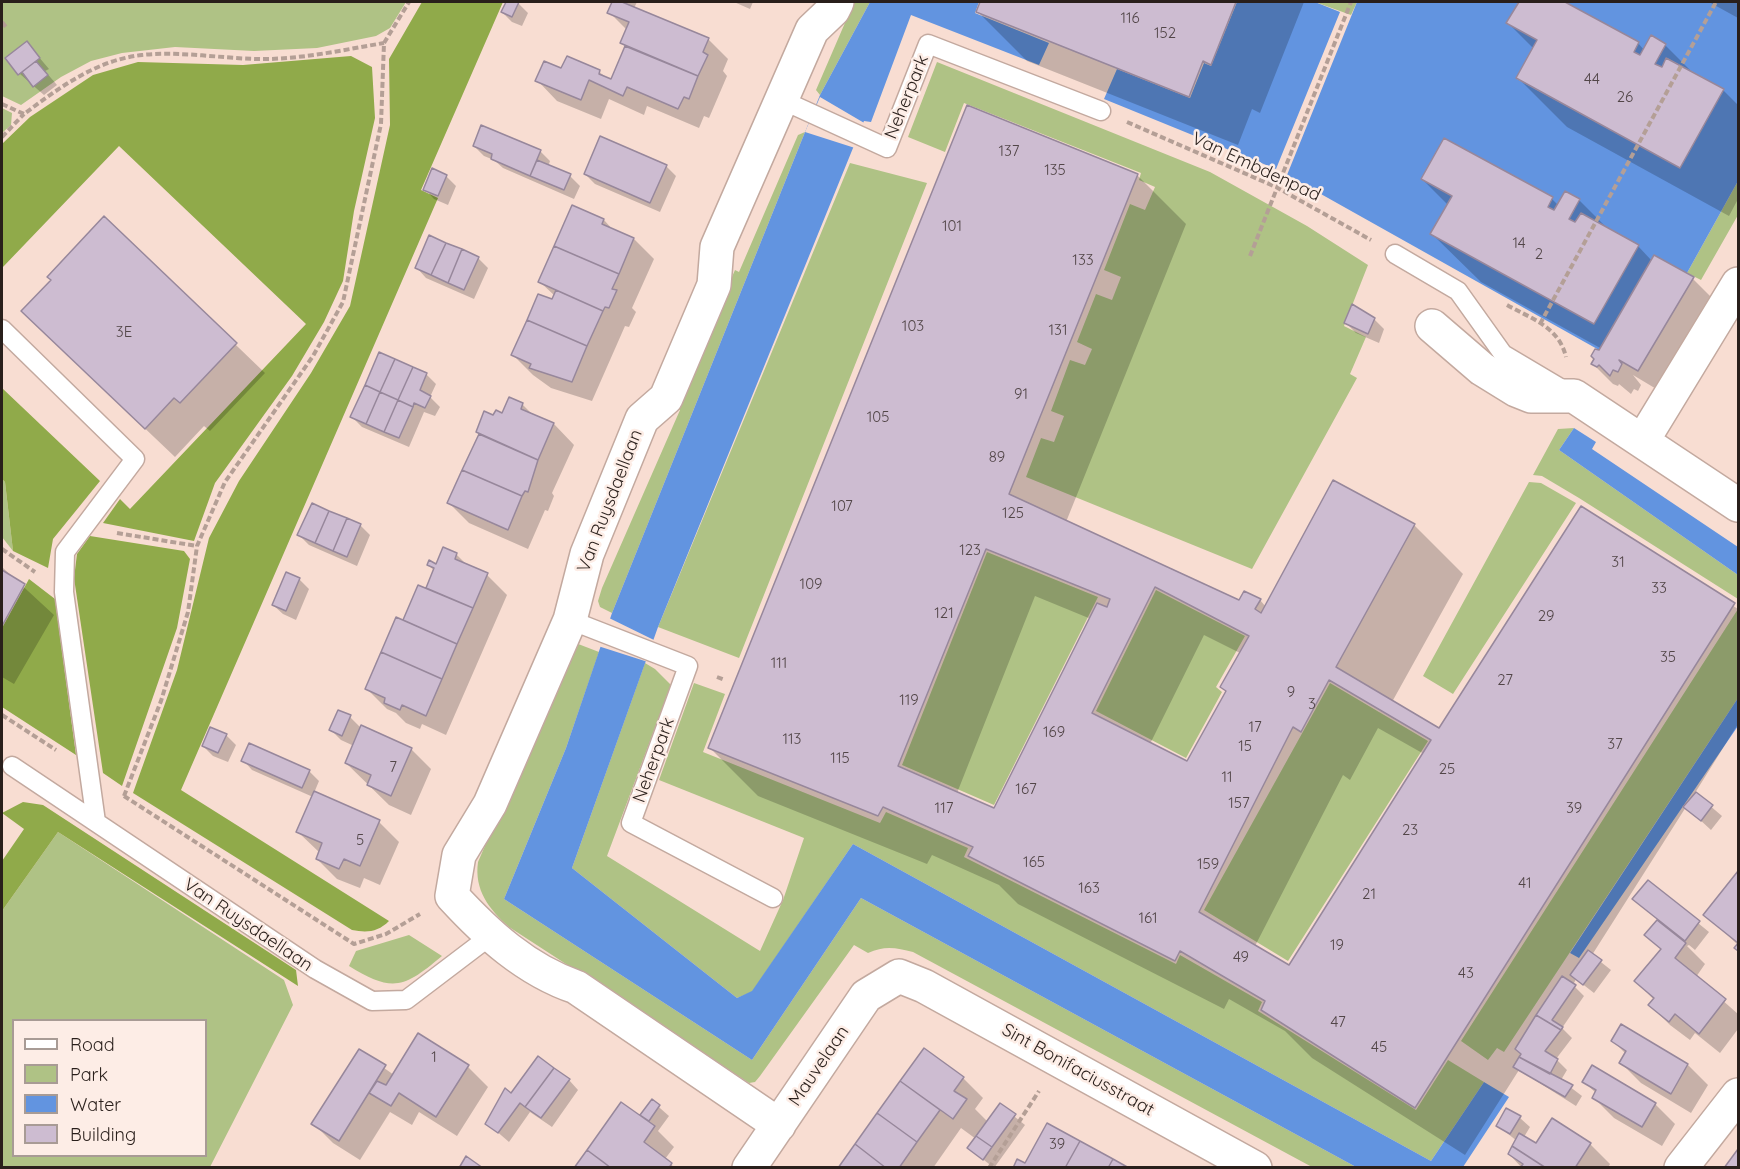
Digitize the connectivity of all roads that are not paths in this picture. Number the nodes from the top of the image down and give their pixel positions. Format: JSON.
{"nodes":[{"id":1,"x":837,"y":2,"type":"edge"},
{"id":2,"x":782,"y":100,"type":"junction"},
{"id":3,"x":1101,"y":111,"type":"road end"},
{"id":4,"x":1395,"y":254,"type":"road end"},
{"id":5,"x":1738,"y":284,"type":"edge"},
{"id":6,"x":1432,"y":326,"type":"dead end"},
{"id":7,"x":2,"y":329,"type":"edge"},
{"id":8,"x":1574,"y":396,"type":"junction"},
{"id":9,"x":1643,"y":440,"type":"junction"},
{"id":10,"x":1738,"y":505,"type":"edge"},
{"id":11,"x":570,"y":620,"type":"junction"},
{"id":12,"x":12,"y":766,"type":"dead end"},
{"id":13,"x":96,"y":822,"type":"junction"},
{"id":14,"x":773,"y":898,"type":"dead end"},
{"id":15,"x":489,"y":936,"type":"junction"},
{"id":16,"x":899,"y":976,"type":"joint"},
{"id":17,"x":1738,"y":1095,"type":"edge"},
{"id":18,"x":779,"y":1125,"type":"junction"},
{"id":19,"x":749,"y":1167,"type":"edge"},
{"id":20,"x":1255,"y":1167,"type":"edge"},
{"id":21,"x":1681,"y":1167,"type":"edge"}],
"edges":[{"from":1,"to":2,"type":"street","name":"Van Ruysdaellaan"},
{"from":2,"to":3,"type":"lane","name":"Neherpark"},
{"from":2,"to":11,"type":"street","name":"Van Ruysdaellaan"},
{"from":4,"to":8,"type":"lane"},
{"from":5,"to":9,"type":"street"},
{"from":6,"to":8,"type":"street"},
{"from":7,"to":13,"type":"lane"},
{"from":8,"to":9,"type":"street"},
{"from":9,"to":10,"type":"street"},
{"from":11,"to":14,"type":"lane","name":"Neherpark"},
{"from":11,"to":15,"type":"street","name":"Van Ruysdaellaan"},
{"from":12,"to":13,"type":"lane","name":"Van Ruysdaellaan"},
{"from":13,"to":15,"type":"lane","name":"Van Ruysdaellaan"},
{"from":15,"to":18,"type":"street"},
{"from":16,"to":18,"type":"street","name":"Mauvelaan"},
{"from":16,"to":20,"type":"street","name":"Sint Bonifaciusstraat"},
{"from":17,"to":21,"type":"street"},
{"from":18,"to":19,"type":"street","name":"Mauvelaan"}]}
